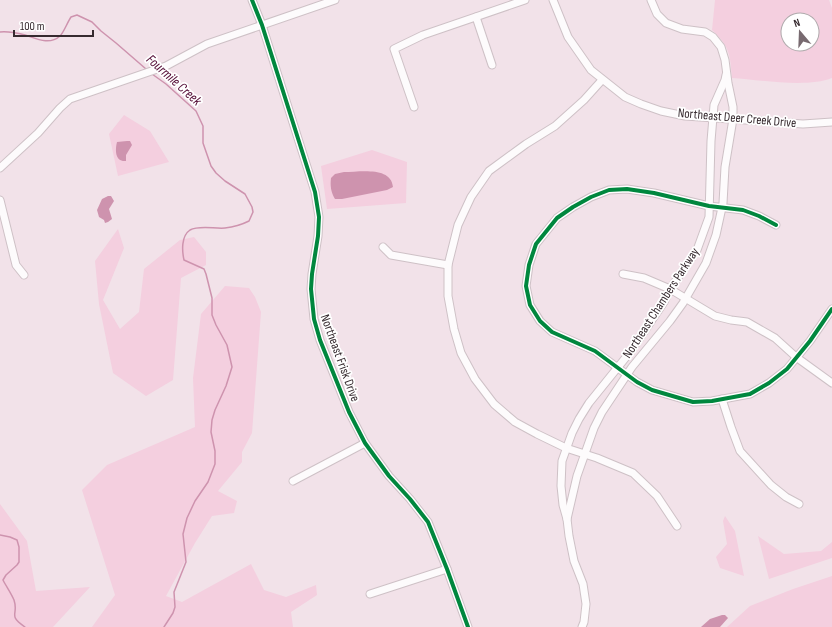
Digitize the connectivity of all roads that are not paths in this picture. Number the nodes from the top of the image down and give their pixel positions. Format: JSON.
{"nodes":[{"id":1,"x":252,"y":0,"type":"edge"},
{"id":2,"x":335,"y":0,"type":"edge"},
{"id":3,"x":526,"y":0,"type":"edge"},
{"id":4,"x":553,"y":0,"type":"edge"},
{"id":5,"x":651,"y":0,"type":"edge"},
{"id":6,"x":476,"y":17,"type":"junction"},
{"id":7,"x":262,"y":25,"type":"junction"},
{"id":8,"x":492,"y":65,"type":"dead end"},
{"id":9,"x":726,"y":72,"type":"junction"},
{"id":10,"x":602,"y":80,"type":"junction"},
{"id":11,"x":414,"y":107,"type":"dead end"},
{"id":12,"x":714,"y":117,"type":"junction"},
{"id":13,"x":733,"y":119,"type":"junction"},
{"id":14,"x":832,"y":122,"type":"edge"},
{"id":15,"x":0,"y":168,"type":"edge"},
{"id":16,"x":0,"y":200,"type":"edge"},
{"id":17,"x":709,"y":206,"type":"junction"},
{"id":18,"x":722,"y":207,"type":"junction"},
{"id":19,"x":776,"y":226,"type":"dead end"},
{"id":20,"x":383,"y":247,"type":"dead end"},
{"id":21,"x":448,"y":265,"type":"junction"},
{"id":22,"x":623,"y":274,"type":"dead end"},
{"id":23,"x":24,"y":275,"type":"dead end"},
{"id":24,"x":670,"y":289,"type":"junction"},
{"id":25,"x":685,"y":298,"type":"junction"},
{"id":26,"x":832,"y":309,"type":"edge"},
{"id":27,"x":796,"y":357,"type":"junction"},
{"id":28,"x":618,"y":367,"type":"junction"},
{"id":29,"x":628,"y":374,"type":"junction"},
{"id":30,"x":832,"y":383,"type":"edge"},
{"id":31,"x":722,"y":399,"type":"junction"},
{"id":32,"x":364,"y":443,"type":"junction"},
{"id":33,"x":566,"y":448,"type":"junction"},
{"id":34,"x":585,"y":453,"type":"junction"},
{"id":35,"x":293,"y":481,"type":"dead end"},
{"id":36,"x":799,"y":504,"type":"dead end"},
{"id":37,"x":567,"y":519,"type":"junction"},
{"id":38,"x":677,"y":526,"type":"dead end"},
{"id":39,"x":447,"y":569,"type":"junction"},
{"id":40,"x":370,"y":594,"type":"dead end"},
{"id":41,"x":468,"y":627,"type":"edge"},
{"id":42,"x":582,"y":627,"type":"edge"}],
"edges":[{"from":1,"to":7,"type":"street","name":"Northeast Frisk Drive"},
{"from":2,"to":7,"type":"street"},
{"from":3,"to":6,"type":"street"},
{"from":4,"to":10,"type":"street","name":"Northeast Deer Creek Drive"},
{"from":5,"to":9,"type":"street","name":"Northeast Chambers Parkway"},
{"from":6,"to":8,"type":"street"},
{"from":6,"to":11,"type":"street"},
{"from":7,"to":15,"type":"street"},
{"from":7,"to":32,"type":"street","name":"Northeast Frisk Drive"},
{"from":9,"to":12,"type":"street","name":"Northeast Chambers Parkway"},
{"from":9,"to":13,"type":"street","name":"Northeast Chambers Parkway"},
{"from":10,"to":12,"type":"street","name":"Northeast Deer Creek Drive"},
{"from":10,"to":21,"type":"street"},
{"from":12,"to":13,"type":"street","name":"Northeast Deer Creek Drive"},
{"from":12,"to":17,"type":"street","name":"Northeast Chambers Parkway"},
{"from":13,"to":14,"type":"street","name":"Northeast Deer Creek Drive"},
{"from":13,"to":18,"type":"street","name":"Northeast Chambers Parkway"},
{"from":16,"to":23,"type":"street"},
{"from":17,"to":18,"type":"street"},
{"from":17,"to":24,"type":"street","name":"Northeast Chambers Parkway"},
{"from":17,"to":28,"type":"street"},
{"from":18,"to":19,"type":"street"},
{"from":18,"to":25,"type":"street","name":"Northeast Chambers Parkway"},
{"from":20,"to":21,"type":"street"},
{"from":21,"to":33,"type":"street"},
{"from":22,"to":24,"type":"street"},
{"from":24,"to":25,"type":"street"},
{"from":24,"to":28,"type":"street","name":"Northeast Chambers Parkway"},
{"from":25,"to":27,"type":"street"},
{"from":25,"to":29,"type":"street","name":"Northeast Chambers Parkway"},
{"from":26,"to":27,"type":"street"},
{"from":27,"to":30,"type":"street"},
{"from":27,"to":31,"type":"street"},
{"from":28,"to":29,"type":"street"},
{"from":28,"to":33,"type":"street","name":"Northeast Chambers Parkway"},
{"from":29,"to":31,"type":"street"},
{"from":29,"to":34,"type":"street","name":"Northeast Chambers Parkway"},
{"from":31,"to":36,"type":"street"},
{"from":32,"to":35,"type":"street"},
{"from":32,"to":39,"type":"street","name":"Northeast Frisk Drive"},
{"from":33,"to":34,"type":"street"},
{"from":33,"to":37,"type":"street","name":"Northeast Chambers Parkway"},
{"from":34,"to":37,"type":"street","name":"Northeast Chambers Parkway"},
{"from":34,"to":38,"type":"street"},
{"from":37,"to":42,"type":"street","name":"Northeast Chambers Parkway"},
{"from":39,"to":40,"type":"street"},
{"from":39,"to":41,"type":"street","name":"Northeast Frisk Drive"}]}
